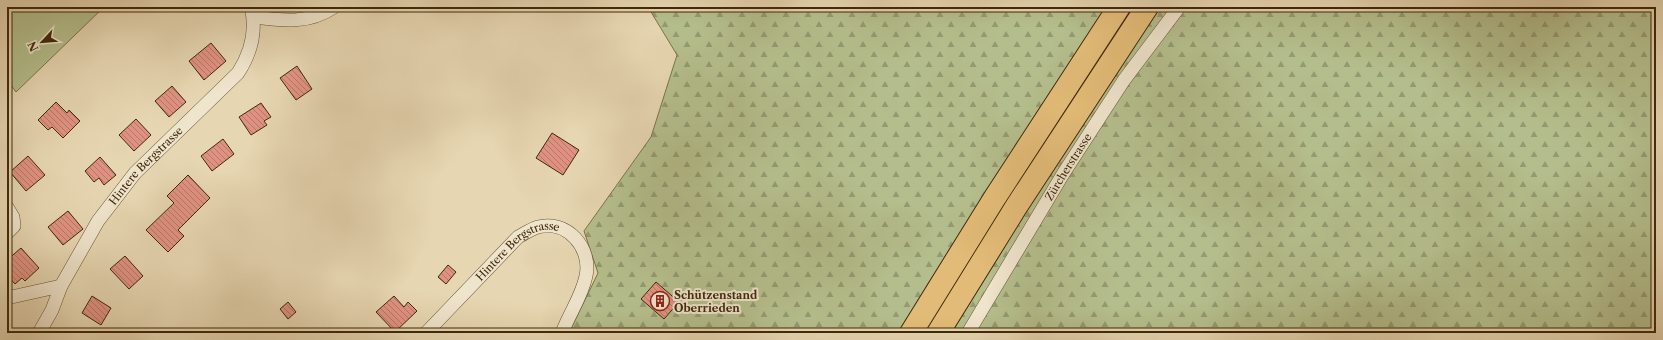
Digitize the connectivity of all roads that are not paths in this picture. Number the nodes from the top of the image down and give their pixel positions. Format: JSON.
{"nodes":[{"id":1,"x":334,"y":7,"type":"edge"},
{"id":2,"x":1119,"y":7,"type":"edge"},
{"id":3,"x":1147,"y":7,"type":"edge"},
{"id":4,"x":1179,"y":7,"type":"edge"},
{"id":5,"x":252,"y":12,"type":"edge"},
{"id":6,"x":7,"y":207,"type":"edge"},
{"id":7,"x":7,"y":233,"type":"edge"},
{"id":8,"x":62,"y":286,"type":"junction"},
{"id":9,"x":7,"y":298,"type":"edge"},
{"id":10,"x":39,"y":333,"type":"edge"},
{"id":11,"x":426,"y":333,"type":"edge"},
{"id":12,"x":562,"y":333,"type":"edge"},
{"id":13,"x":911,"y":333,"type":"edge"},
{"id":14,"x":938,"y":333,"type":"edge"},
{"id":15,"x":968,"y":333,"type":"edge"}],
"edges":[{"from":1,"to":5,"type":"street"},
{"from":2,"to":13,"type":"highway"},
{"from":3,"to":14,"type":"highway"},
{"from":4,"to":15,"type":"street","name":"Zürcherstrasse"},
{"from":5,"to":8,"type":"street","name":"Hintere Bergstrasse"},
{"from":6,"to":7,"type":"street"},
{"from":8,"to":9,"type":"street"},
{"from":8,"to":10,"type":"street","name":"Hintere Bergstrasse"},
{"from":11,"to":12,"type":"street","name":"Hintere Bergstrasse"}]}
